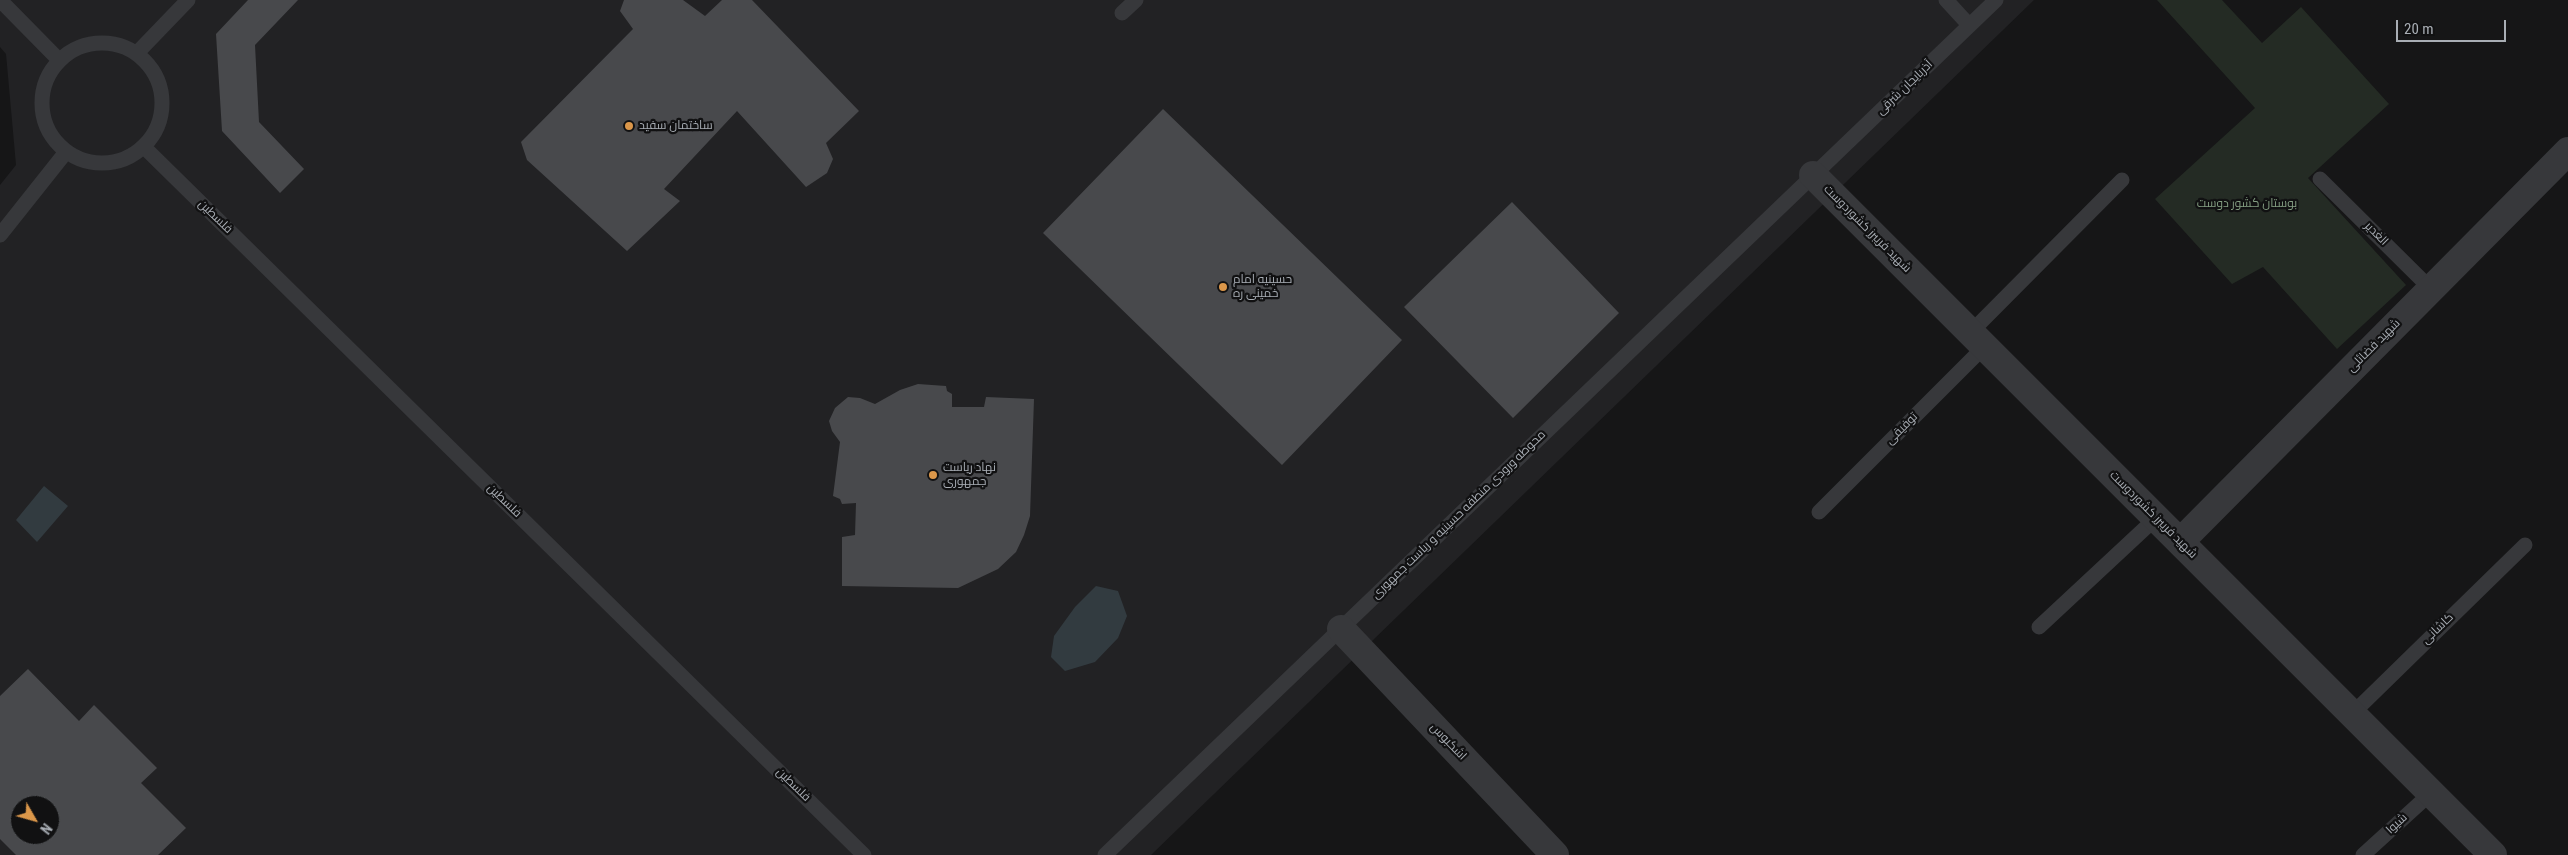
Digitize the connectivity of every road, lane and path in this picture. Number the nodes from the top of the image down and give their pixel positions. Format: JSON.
{"nodes":[{"id":1,"x":0,"y":0,"type":"edge"},
{"id":2,"x":188,"y":0,"type":"edge"},
{"id":3,"x":1136,"y":0,"type":"edge"},
{"id":4,"x":1946,"y":0,"type":"edge"},
{"id":5,"x":1996,"y":0,"type":"edge"},
{"id":6,"x":1122,"y":14,"type":"dead end"},
{"id":7,"x":1969,"y":26,"type":"junction"},
{"id":8,"x":137,"y":53,"type":"junction"},
{"id":9,"x":59,"y":60,"type":"junction"},
{"id":10,"x":144,"y":147,"type":"junction"},
{"id":11,"x":2568,"y":151,"type":"edge"},
{"id":12,"x":66,"y":152,"type":"junction"},
{"id":13,"x":1813,"y":175,"type":"junction"},
{"id":14,"x":2320,"y":179,"type":"dead end"},
{"id":15,"x":2122,"y":180,"type":"dead end"},
{"id":16,"x":0,"y":235,"type":"edge"},
{"id":17,"x":2431,"y":289,"type":"junction"},
{"id":18,"x":1978,"y":339,"type":"junction"},
{"id":19,"x":1819,"y":512,"type":"dead end"},
{"id":20,"x":2156,"y":518,"type":"junction"},
{"id":21,"x":2180,"y":542,"type":"junction"},
{"id":22,"x":2525,"y":545,"type":"dead end"},
{"id":23,"x":2039,"y":626,"type":"dead end"},
{"id":24,"x":1341,"y":629,"type":"junction"},
{"id":25,"x":2352,"y":714,"type":"junction"},
{"id":26,"x":2431,"y":793,"type":"junction"},
{"id":27,"x":864,"y":855,"type":"edge"},
{"id":28,"x":1105,"y":855,"type":"edge"},
{"id":29,"x":1555,"y":855,"type":"edge"},
{"id":30,"x":2363,"y":855,"type":"edge"},
{"id":31,"x":2493,"y":855,"type":"edge"}],
"edges":[{"from":1,"to":9,"type":"lane"},
{"from":2,"to":8,"type":"lane"},
{"from":3,"to":6,"type":"lane"},
{"from":4,"to":7,"type":"lane"},
{"from":5,"to":7,"type":"lane","name":"آذربایجان شرقی"},
{"from":7,"to":13,"type":"lane","name":"آذربایجان شرقی"},
{"from":8,"to":9,"type":"lane"},
{"from":8,"to":10,"type":"lane"},
{"from":9,"to":12,"type":"lane"},
{"from":10,"to":12,"type":"lane"},
{"from":10,"to":27,"type":"lane","name":"فلسطین"},
{"from":11,"to":17,"type":"street","name":"شهید فضائلی"},
{"from":12,"to":16,"type":"lane"},
{"from":13,"to":18,"type":"street","name":"شهید فریبرز کشوردوست"},
{"from":13,"to":24,"type":"lane","name":"محوطه ورودی منطقه حسینیه و ریاست جمهوری"},
{"from":14,"to":17,"type":"lane","name":"الغدیر"},
{"from":15,"to":18,"type":"lane","name":"توفیقی"},
{"from":17,"to":21,"type":"street","name":"شهید فضائلی"},
{"from":18,"to":19,"type":"lane","name":"توفیقی"},
{"from":18,"to":20,"type":"street","name":"شهید فریبرز کشوردوست"},
{"from":20,"to":21,"type":"street","name":"شهید فریبرز کشوردوست"},
{"from":20,"to":23,"type":"lane"},
{"from":21,"to":25,"type":"street","name":"شهید فریبرز کشوردوست"},
{"from":22,"to":25,"type":"lane","name":"کاشانی"},
{"from":24,"to":28,"type":"lane","name":"محوطه ورودی منطقه حسینیه و ریاست جمهوری"},
{"from":24,"to":29,"type":"street","name":"اشکبوس"},
{"from":25,"to":26,"type":"street","name":"شهید فریبرز کشوردوست"},
{"from":26,"to":30,"type":"lane","name":"شیوا"},
{"from":26,"to":31,"type":"street","name":"شهید فریبرز کشوردوست"}]}
